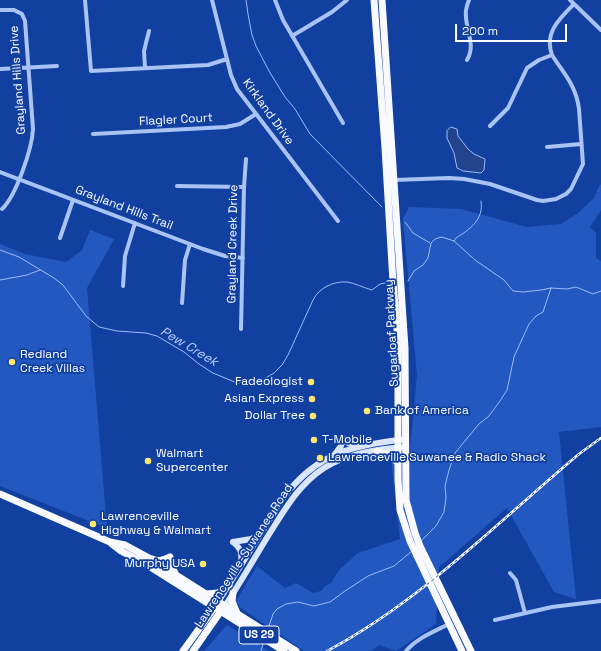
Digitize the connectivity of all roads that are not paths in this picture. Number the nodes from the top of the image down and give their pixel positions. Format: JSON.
{"nodes":[{"id":1,"x":85,"y":0,"type":"edge"},
{"id":2,"x":212,"y":0,"type":"edge"},
{"id":3,"x":275,"y":0,"type":"edge"},
{"id":4,"x":347,"y":0,"type":"edge"},
{"id":5,"x":374,"y":0,"type":"edge"},
{"id":6,"x":382,"y":0,"type":"edge"},
{"id":7,"x":469,"y":0,"type":"edge"},
{"id":8,"x":570,"y":0,"type":"edge"},
{"id":9,"x":574,"y":4,"type":"junction"},
{"id":10,"x":0,"y":10,"type":"edge"},
{"id":11,"x":601,"y":30,"type":"edge"},
{"id":12,"x":148,"y":31,"type":"dead end"},
{"id":13,"x":292,"y":36,"type":"junction"},
{"id":14,"x":552,"y":55,"type":"junction"},
{"id":15,"x":227,"y":59,"type":"junction"},
{"id":16,"x":467,"y":60,"type":"dead end"},
{"id":17,"x":57,"y":66,"type":"dead end"},
{"id":18,"x":29,"y":68,"type":"junction"},
{"id":19,"x":145,"y":68,"type":"junction"},
{"id":20,"x":0,"y":69,"type":"edge"},
{"id":21,"x":256,"y":114,"type":"junction"},
{"id":22,"x":343,"y":123,"type":"dead end"},
{"id":23,"x":490,"y":126,"type":"dead end"},
{"id":24,"x":93,"y":134,"type":"dead end"},
{"id":25,"x":581,"y":144,"type":"junction"},
{"id":26,"x":547,"y":147,"type":"dead end"},
{"id":27,"x":246,"y":159,"type":"dead end"},
{"id":28,"x":0,"y":172,"type":"edge"},
{"id":29,"x":19,"y":179,"type":"junction"},
{"id":30,"x":391,"y":180,"type":"junction"},
{"id":31,"x":176,"y":186,"type":"dead end"},
{"id":32,"x":244,"y":187,"type":"junction"},
{"id":33,"x":73,"y":200,"type":"junction"},
{"id":34,"x":2,"y":209,"type":"dead end"},
{"id":35,"x":338,"y":221,"type":"dead end"},
{"id":36,"x":135,"y":223,"type":"junction"},
{"id":37,"x":60,"y":238,"type":"dead end"},
{"id":38,"x":190,"y":244,"type":"junction"},
{"id":39,"x":243,"y":258,"type":"junction"},
{"id":40,"x":123,"y":286,"type":"dead end"},
{"id":41,"x":182,"y":303,"type":"dead end"},
{"id":42,"x":241,"y":329,"type":"dead end"},
{"id":43,"x":401,"y":445,"type":"junction"},
{"id":44,"x":360,"y":446,"type":"junction"},
{"id":45,"x":377,"y":451,"type":"junction"},
{"id":46,"x":335,"y":454,"type":"junction"},
{"id":47,"x":398,"y":463,"type":"junction"},
{"id":48,"x":0,"y":494,"type":"edge"},
{"id":49,"x":262,"y":533,"type":"junction"},
{"id":50,"x":110,"y":542,"type":"junction"},
{"id":51,"x":149,"y":558,"type":"junction"},
{"id":52,"x":241,"y":567,"type":"junction"},
{"id":53,"x":510,"y":573,"type":"dead end"},
{"id":54,"x":176,"y":575,"type":"junction"},
{"id":55,"x":229,"y":585,"type":"junction"},
{"id":56,"x":233,"y":593,"type":"junction"},
{"id":57,"x":206,"y":594,"type":"junction"},
{"id":58,"x":197,"y":597,"type":"junction"},
{"id":59,"x":601,"y":601,"type":"edge"},
{"id":60,"x":220,"y":607,"type":"junction"},
{"id":61,"x":525,"y":612,"type":"junction"},
{"id":62,"x":235,"y":616,"type":"junction"},
{"id":63,"x":207,"y":619,"type":"junction"},
{"id":64,"x":495,"y":620,"type":"dead end"},
{"id":65,"x":449,"y":624,"type":"junction"},
{"id":66,"x":211,"y":627,"type":"junction"},
{"id":67,"x":183,"y":651,"type":"edge"},
{"id":68,"x":193,"y":651,"type":"edge"},
{"id":69,"x":284,"y":651,"type":"edge"},
{"id":70,"x":296,"y":651,"type":"edge"},
{"id":71,"x":406,"y":651,"type":"edge"},
{"id":72,"x":462,"y":651,"type":"edge"},
{"id":73,"x":471,"y":651,"type":"edge"}],
"edges":[{"from":1,"to":19,"type":"street"},
{"from":2,"to":15,"type":"street","name":"Kirkland Drive"},
{"from":3,"to":13,"type":"street"},
{"from":4,"to":13,"type":"street"},
{"from":5,"to":30,"type":"main road","name":"Sugarloaf Parkway"},
{"from":6,"to":30,"type":"main road","name":"Sugarloaf Parkway"},
{"from":7,"to":16,"type":"street"},
{"from":8,"to":9,"type":"street"},
{"from":9,"to":11,"type":"street"},
{"from":9,"to":14,"type":"street"},
{"from":10,"to":18,"type":"street","name":"Grayland Hills Drive"},
{"from":12,"to":19,"type":"street"},
{"from":13,"to":22,"type":"street"},
{"from":14,"to":23,"type":"street"},
{"from":14,"to":25,"type":"street"},
{"from":15,"to":19,"type":"street"},
{"from":15,"to":21,"type":"street","name":"Kirkland Drive"},
{"from":17,"to":18,"type":"street"},
{"from":18,"to":20,"type":"street"},
{"from":18,"to":29,"type":"street","name":"Grayland Hills Drive"},
{"from":21,"to":24,"type":"street","name":"Flagler Court"},
{"from":21,"to":35,"type":"street","name":"Kirkland Drive"},
{"from":25,"to":26,"type":"street"},
{"from":25,"to":30,"type":"street"},
{"from":27,"to":32,"type":"street","name":"Grayland Creek Drive"},
{"from":28,"to":29,"type":"street","name":"Grayland Hills Trail"},
{"from":29,"to":33,"type":"street","name":"Grayland Hills Trail"},
{"from":29,"to":34,"type":"street","name":"Grayland Hills Drive"},
{"from":30,"to":43,"type":"main road","name":"Sugarloaf Parkway"},
{"from":30,"to":43,"type":"main road","name":"Sugarloaf Parkway"},
{"from":31,"to":32,"type":"street"},
{"from":32,"to":39,"type":"street","name":"Grayland Creek Drive"},
{"from":33,"to":36,"type":"street","name":"Grayland Hills Trail"},
{"from":33,"to":37,"type":"street"},
{"from":36,"to":38,"type":"street","name":"Grayland Hills Trail"},
{"from":36,"to":40,"type":"street"},
{"from":38,"to":39,"type":"street","name":"Grayland Hills Trail"},
{"from":38,"to":41,"type":"street"},
{"from":39,"to":42,"type":"street","name":"Grayland Creek Drive"},
{"from":43,"to":44,"type":"main road","name":"Lawrenceville-Suwanee Road"},
{"from":43,"to":45,"type":"main road","name":"Lawrenceville-Suwanee Road"},
{"from":43,"to":47,"type":"main road","name":"Sugarloaf Parkway"},
{"from":43,"to":73,"type":"main road","name":"Sugarloaf Parkway"},
{"from":44,"to":46,"type":"main road","name":"Lawrenceville-Suwanee Road"},
{"from":44,"to":46,"type":"main road"},
{"from":45,"to":47,"type":"main road"},
{"from":45,"to":56,"type":"main road","name":"Lawrenceville-Suwanee Road"},
{"from":46,"to":49,"type":"main road","name":"Lawrenceville-Suwanee Road"},
{"from":47,"to":65,"type":"main road","name":"Sugarloaf Parkway"},
{"from":48,"to":50,"type":"main road"},
{"from":49,"to":52,"type":"main road","name":"Lawrenceville-Suwanee Road"},
{"from":49,"to":52,"type":"main road"},
{"from":50,"to":51,"type":"main road"},
{"from":50,"to":58,"type":"main road"},
{"from":51,"to":54,"type":"main road"},
{"from":51,"to":54,"type":"main road"},
{"from":52,"to":55,"type":"main road","name":"Lawrenceville-Suwanee Road"},
{"from":53,"to":61,"type":"street"},
{"from":54,"to":57,"type":"main road"},
{"from":55,"to":57,"type":"main road"},
{"from":55,"to":60,"type":"main road","name":"Lawrenceville-Suwanee Road"},
{"from":56,"to":60,"type":"main road","name":"Lawrenceville-Suwanee Road"},
{"from":56,"to":62,"type":"main road"},
{"from":57,"to":60,"type":"main road"},
{"from":58,"to":60,"type":"main road"},
{"from":58,"to":63,"type":"main road"},
{"from":59,"to":61,"type":"street"},
{"from":60,"to":62,"type":"main road","number":"US 29"},
{"from":60,"to":63,"type":"main road","name":"Lawrenceville-Suwanee Road"},
{"from":60,"to":66,"type":"main road","name":"Lawrenceville-Suwanee Road"},
{"from":61,"to":64,"type":"street"},
{"from":62,"to":66,"type":"main road","number":"US 29"},
{"from":62,"to":69,"type":"main road","number":"US 29"},
{"from":62,"to":70,"type":"main road","number":"US 29"},
{"from":63,"to":67,"type":"main road","name":"Lawrenceville-Suwanee Road"},
{"from":65,"to":71,"type":"street"},
{"from":65,"to":72,"type":"main road","name":"Sugarloaf Parkway"},
{"from":66,"to":68,"type":"main road","name":"Lawrenceville-Suwanee Road"}]}
